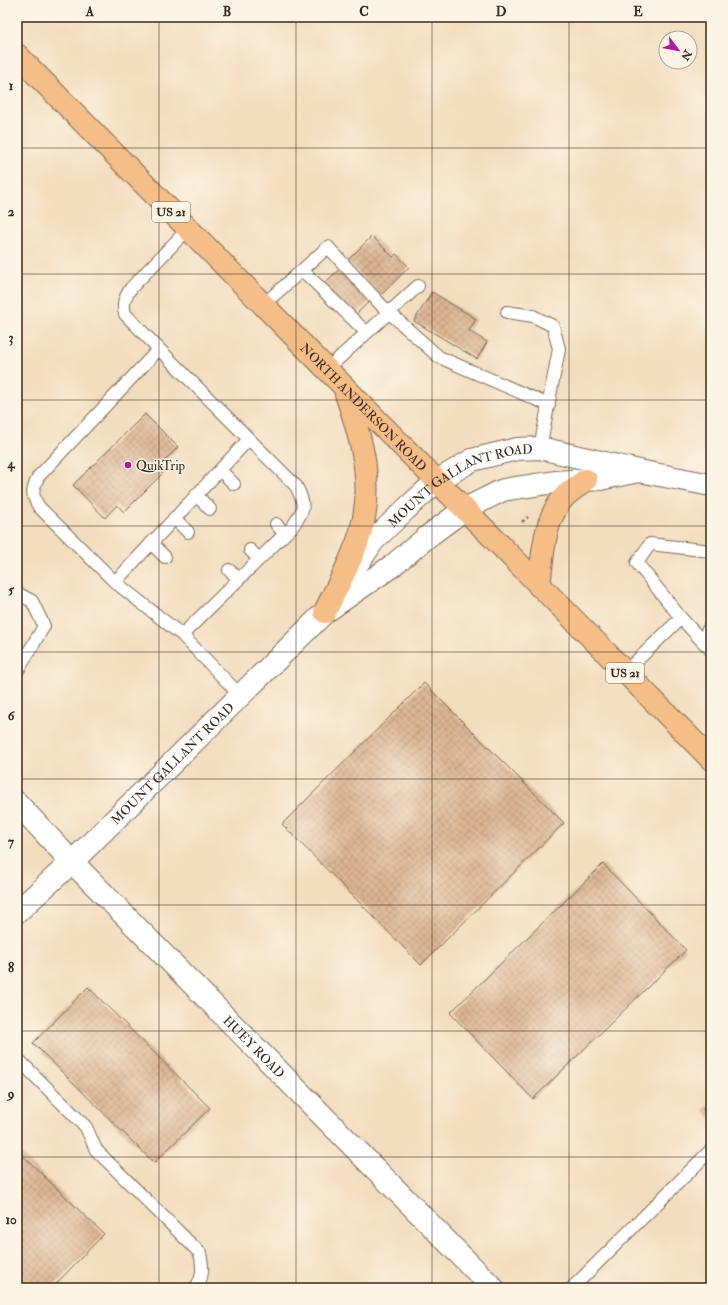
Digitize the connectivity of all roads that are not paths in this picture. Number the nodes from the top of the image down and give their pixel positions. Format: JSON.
{"nodes":[{"id":1,"x":17,"y":55,"type":"edge"},
{"id":2,"x":188,"y":229,"type":"junction"},
{"id":3,"x":302,"y":270,"type":"junction"},
{"id":4,"x":418,"y":286,"type":"dead end"},
{"id":5,"x":262,"y":305,"type":"junction"},
{"id":6,"x":388,"y":312,"type":"junction"},
{"id":7,"x":507,"y":312,"type":"dead end"},
{"id":8,"x":366,"y":332,"type":"junction"},
{"id":9,"x":159,"y":349,"type":"junction"},
{"id":10,"x":326,"y":370,"type":"junction"},
{"id":11,"x":344,"y":389,"type":"junction"},
{"id":12,"x":549,"y":405,"type":"junction"},
{"id":13,"x":249,"y":439,"type":"junction"},
{"id":14,"x":540,"y":448,"type":"junction"},
{"id":15,"x":220,"y":470,"type":"junction"},
{"id":16,"x":639,"y":471,"type":"junction"},
{"id":17,"x":586,"y":480,"type":"junction"},
{"id":18,"x":437,"y":481,"type":"junction"},
{"id":19,"x":234,"y":484,"type":"dead end"},
{"id":20,"x":711,"y":485,"type":"edge"},
{"id":21,"x":196,"y":495,"type":"junction"},
{"id":22,"x":210,"y":509,"type":"dead end"},
{"id":23,"x":466,"y":509,"type":"junction"},
{"id":24,"x":174,"y":518,"type":"junction"},
{"id":25,"x":276,"y":524,"type":"dead end"},
{"id":26,"x":188,"y":532,"type":"dead end"},
{"id":27,"x":285,"y":534,"type":"junction"},
{"id":28,"x":151,"y":543,"type":"junction"},
{"id":29,"x":250,"y":550,"type":"dead end"},
{"id":30,"x":711,"y":550,"type":"edge"},
{"id":31,"x":166,"y":557,"type":"dead end"},
{"id":32,"x":259,"y":559,"type":"junction"},
{"id":33,"x":229,"y":570,"type":"dead end"},
{"id":34,"x":239,"y":580,"type":"junction"},
{"id":35,"x":115,"y":582,"type":"junction"},
{"id":36,"x":539,"y":586,"type":"junction"},
{"id":37,"x":17,"y":593,"type":"edge"},
{"id":38,"x":325,"y":612,"type":"junction"},
{"id":39,"x":681,"y":618,"type":"junction"},
{"id":40,"x":711,"y":624,"type":"edge"},
{"id":41,"x":182,"y":635,"type":"junction"},
{"id":42,"x":702,"y":641,"type":"junction"},
{"id":43,"x":711,"y":650,"type":"edge"},
{"id":44,"x":17,"y":672,"type":"edge"},
{"id":45,"x":625,"y":672,"type":"junction"},
{"id":46,"x":240,"y":695,"type":"junction"},
{"id":47,"x":711,"y":760,"type":"edge"},
{"id":48,"x":17,"y":803,"type":"edge"},
{"id":49,"x":72,"y":862,"type":"junction"},
{"id":50,"x":17,"y":912,"type":"edge"},
{"id":51,"x":17,"y":1058,"type":"edge"},
{"id":52,"x":711,"y":1150,"type":"edge"},
{"id":53,"x":196,"y":1288,"type":"edge"},
{"id":54,"x":493,"y":1288,"type":"edge"},
{"id":55,"x":572,"y":1288,"type":"edge"}],
"edges":[{"from":1,"to":2,"type":"main road","name":"NORTH ANDERSON ROAD","number":"US 21"},
{"from":2,"to":5,"type":"main road","name":"NORTH ANDERSON ROAD","number":"US 21"},
{"from":2,"to":9,"type":"lane"},
{"from":3,"to":5,"type":"lane"},
{"from":3,"to":6,"type":"lane"},
{"from":3,"to":8,"type":"lane"},
{"from":4,"to":6,"type":"lane"},
{"from":5,"to":10,"type":"main road","name":"NORTH ANDERSON ROAD","number":"US 21"},
{"from":6,"to":8,"type":"lane"},
{"from":6,"to":12,"type":"lane"},
{"from":7,"to":12,"type":"lane"},
{"from":8,"to":10,"type":"lane"},
{"from":9,"to":13,"type":"lane"},
{"from":9,"to":35,"type":"lane"},
{"from":10,"to":11,"type":"main road","name":"NORTH ANDERSON ROAD","number":"US 21"},
{"from":11,"to":18,"type":"main road","name":"NORTH ANDERSON ROAD","number":"US 21"},
{"from":11,"to":38,"type":"main road"},
{"from":12,"to":14,"type":"lane"},
{"from":13,"to":15,"type":"lane"},
{"from":13,"to":27,"type":"lane"},
{"from":14,"to":16,"type":"street","name":"MOUNT GALLANT ROAD"},
{"from":14,"to":18,"type":"street","name":"MOUNT GALLANT ROAD"},
{"from":15,"to":19,"type":"lane"},
{"from":15,"to":21,"type":"lane"},
{"from":16,"to":17,"type":"street","name":"MOUNT GALLANT ROAD"},
{"from":16,"to":20,"type":"street","name":"MOUNT GALLANT ROAD"},
{"from":17,"to":23,"type":"street","name":"MOUNT GALLANT ROAD"},
{"from":17,"to":36,"type":"main road"},
{"from":18,"to":23,"type":"main road","name":"NORTH ANDERSON ROAD","number":"US 21"},
{"from":18,"to":38,"type":"street","name":"MOUNT GALLANT ROAD"},
{"from":21,"to":22,"type":"lane"},
{"from":21,"to":24,"type":"lane"},
{"from":23,"to":36,"type":"main road","name":"NORTH ANDERSON ROAD","number":"US 21"},
{"from":23,"to":38,"type":"street","name":"MOUNT GALLANT ROAD"},
{"from":24,"to":26,"type":"lane"},
{"from":24,"to":28,"type":"lane"},
{"from":25,"to":27,"type":"lane"},
{"from":27,"to":32,"type":"lane"},
{"from":28,"to":31,"type":"lane"},
{"from":28,"to":35,"type":"lane"},
{"from":29,"to":32,"type":"lane"},
{"from":30,"to":39,"type":"lane"},
{"from":32,"to":34,"type":"lane"},
{"from":33,"to":34,"type":"lane"},
{"from":34,"to":41,"type":"lane"},
{"from":35,"to":41,"type":"lane"},
{"from":36,"to":45,"type":"main road","name":"NORTH ANDERSON ROAD","number":"US 21"},
{"from":37,"to":44,"type":"lane"},
{"from":38,"to":46,"type":"street","name":"MOUNT GALLANT ROAD"},
{"from":39,"to":42,"type":"lane"},
{"from":39,"to":45,"type":"lane"},
{"from":40,"to":42,"type":"lane"},
{"from":41,"to":46,"type":"lane"},
{"from":42,"to":43,"type":"lane"},
{"from":45,"to":47,"type":"main road","name":"NORTH ANDERSON ROAD","number":"US 21"},
{"from":46,"to":49,"type":"street","name":"MOUNT GALLANT ROAD"},
{"from":48,"to":49,"type":"street","name":"HUEY ROAD"},
{"from":49,"to":50,"type":"street","name":"MOUNT GALLANT ROAD"},
{"from":49,"to":54,"type":"street","name":"HUEY ROAD"},
{"from":51,"to":53,"type":"lane"},
{"from":52,"to":55,"type":"lane"}]}
